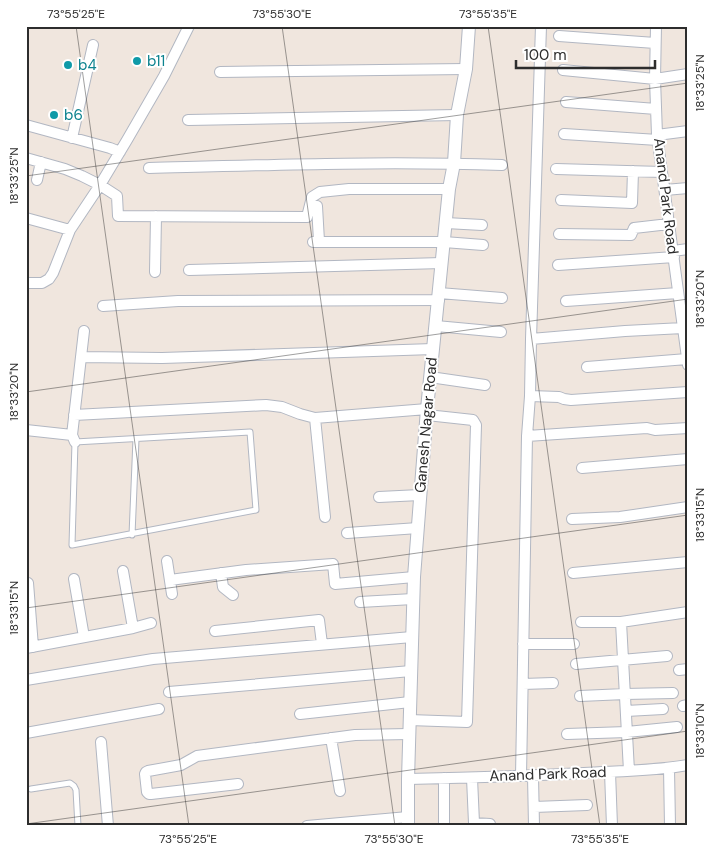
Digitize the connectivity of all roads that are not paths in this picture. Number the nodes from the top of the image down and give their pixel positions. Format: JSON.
{"nodes":[{"id":1,"x":189,"y":26,"type":"edge"},
{"id":2,"x":469,"y":26,"type":"edge"},
{"id":3,"x":541,"y":26,"type":"edge"},
{"id":4,"x":656,"y":26,"type":"edge"},
{"id":5,"x":559,"y":36,"type":"dead end"},
{"id":6,"x":655,"y":43,"type":"junction"},
{"id":7,"x":93,"y":45,"type":"dead end"},
{"id":8,"x":466,"y":69,"type":"junction"},
{"id":9,"x":563,"y":70,"type":"dead end"},
{"id":10,"x":220,"y":72,"type":"dead end"},
{"id":11,"x":688,"y":74,"type":"edge"},
{"id":12,"x":655,"y":79,"type":"junction"},
{"id":13,"x":566,"y":102,"type":"dead end"},
{"id":14,"x":656,"y":109,"type":"junction"},
{"id":15,"x":457,"y":115,"type":"junction"},
{"id":16,"x":188,"y":120,"type":"dead end"},
{"id":17,"x":26,"y":125,"type":"edge"},
{"id":18,"x":688,"y":131,"type":"edge"},
{"id":19,"x":564,"y":134,"type":"dead end"},
{"id":20,"x":72,"y":138,"type":"junction"},
{"id":21,"x":658,"y":138,"type":"junction"},
{"id":22,"x":120,"y":152,"type":"junction"},
{"id":23,"x":26,"y":158,"type":"edge"},
{"id":24,"x":41,"y":162,"type":"junction"},
{"id":25,"x":454,"y":163,"type":"junction"},
{"id":26,"x":502,"y":165,"type":"dead end"},
{"id":27,"x":149,"y":168,"type":"dead end"},
{"id":28,"x":556,"y":169,"type":"dead end"},
{"id":29,"x":633,"y":171,"type":"junction"},
{"id":30,"x":662,"y":172,"type":"junction"},
{"id":31,"x":37,"y":180,"type":"dead end"},
{"id":32,"x":100,"y":186,"type":"junction"},
{"id":33,"x":688,"y":188,"type":"edge"},
{"id":34,"x":449,"y":189,"type":"junction"},
{"id":35,"x":665,"y":190,"type":"junction"},
{"id":36,"x":561,"y":200,"type":"dead end"},
{"id":37,"x":317,"y":206,"type":"dead end"},
{"id":38,"x":156,"y":216,"type":"junction"},
{"id":39,"x":26,"y":218,"type":"edge"},
{"id":40,"x":446,"y":223,"type":"junction"},
{"id":41,"x":669,"y":224,"type":"junction"},
{"id":42,"x":482,"y":225,"type":"dead end"},
{"id":43,"x":70,"y":230,"type":"junction"},
{"id":44,"x":559,"y":234,"type":"dead end"},
{"id":45,"x":444,"y":242,"type":"junction"},
{"id":46,"x":483,"y":245,"type":"dead end"},
{"id":47,"x":688,"y":249,"type":"edge"},
{"id":48,"x":673,"y":254,"type":"junction"},
{"id":49,"x":442,"y":263,"type":"junction"},
{"id":50,"x":558,"y":265,"type":"dead end"},
{"id":51,"x":188,"y":270,"type":"dead end"},
{"id":52,"x":155,"y":272,"type":"dead end"},
{"id":53,"x":28,"y":285,"type":"edge"},
{"id":54,"x":439,"y":296,"type":"junction"},
{"id":55,"x":502,"y":298,"type":"dead end"},
{"id":56,"x":682,"y":298,"type":"edge"},
{"id":57,"x":566,"y":302,"type":"dead end"},
{"id":58,"x":103,"y":306,"type":"dead end"},
{"id":59,"x":436,"y":326,"type":"junction"},
{"id":60,"x":683,"y":328,"type":"junction"},
{"id":61,"x":84,"y":331,"type":"dead end"},
{"id":62,"x":501,"y":332,"type":"dead end"},
{"id":63,"x":531,"y":339,"type":"junction"},
{"id":64,"x":433,"y":349,"type":"junction"},
{"id":65,"x":82,"y":357,"type":"junction"},
{"id":66,"x":687,"y":362,"type":"edge"},
{"id":67,"x":587,"y":367,"type":"dead end"},
{"id":68,"x":430,"y":377,"type":"junction"},
{"id":69,"x":485,"y":385,"type":"dead end"},
{"id":70,"x":688,"y":392,"type":"edge"},
{"id":71,"x":530,"y":396,"type":"junction"},
{"id":72,"x":427,"y":412,"type":"junction"},
{"id":73,"x":74,"y":415,"type":"junction"},
{"id":74,"x":315,"y":418,"type":"junction"},
{"id":75,"x":688,"y":428,"type":"edge"},
{"id":76,"x":26,"y":430,"type":"edge"},
{"id":77,"x":527,"y":436,"type":"junction"},
{"id":78,"x":74,"y":439,"type":"junction"},
{"id":79,"x":136,"y":439,"type":"junction"},
{"id":80,"x":688,"y":459,"type":"edge"},
{"id":81,"x":582,"y":468,"type":"dead end"},
{"id":82,"x":420,"y":495,"type":"junction"},
{"id":83,"x":379,"y":497,"type":"dead end"},
{"id":84,"x":688,"y":507,"type":"edge"},
{"id":85,"x":325,"y":517,"type":"dead end"},
{"id":86,"x":572,"y":519,"type":"dead end"},
{"id":87,"x":418,"y":528,"type":"junction"},
{"id":88,"x":347,"y":533,"type":"dead end"},
{"id":89,"x":132,"y":534,"type":"junction"},
{"id":90,"x":166,"y":561,"type":"dead end"},
{"id":91,"x":688,"y":562,"type":"edge"},
{"id":92,"x":123,"y":571,"type":"dead end"},
{"id":93,"x":221,"y":573,"type":"junction"},
{"id":94,"x":573,"y":573,"type":"dead end"},
{"id":95,"x":414,"y":577,"type":"junction"},
{"id":96,"x":74,"y":580,"type":"dead end"},
{"id":97,"x":170,"y":580,"type":"junction"},
{"id":98,"x":28,"y":583,"type":"dead end"},
{"id":99,"x":172,"y":594,"type":"dead end"},
{"id":100,"x":233,"y":595,"type":"dead end"},
{"id":101,"x":414,"y":598,"type":"junction"},
{"id":102,"x":360,"y":602,"type":"dead end"},
{"id":103,"x":688,"y":612,"type":"edge"},
{"id":104,"x":580,"y":622,"type":"dead end"},
{"id":105,"x":621,"y":622,"type":"junction"},
{"id":106,"x":151,"y":623,"type":"dead end"},
{"id":107,"x":133,"y":628,"type":"junction"},
{"id":108,"x":215,"y":631,"type":"dead end"},
{"id":109,"x":84,"y":637,"type":"junction"},
{"id":110,"x":412,"y":637,"type":"junction"},
{"id":111,"x":322,"y":644,"type":"junction"},
{"id":112,"x":523,"y":644,"type":"junction"},
{"id":113,"x":574,"y":644,"type":"dead end"},
{"id":114,"x":30,"y":647,"type":"edge"},
{"id":115,"x":667,"y":656,"type":"dead end"},
{"id":116,"x":623,"y":660,"type":"junction"},
{"id":117,"x":576,"y":664,"type":"dead end"},
{"id":118,"x":411,"y":670,"type":"junction"},
{"id":119,"x":26,"y":680,"type":"edge"},
{"id":120,"x":553,"y":683,"type":"dead end"},
{"id":121,"x":523,"y":684,"type":"junction"},
{"id":122,"x":169,"y":692,"type":"dead end"},
{"id":123,"x":625,"y":694,"type":"junction"},
{"id":124,"x":672,"y":694,"type":"dead end"},
{"id":125,"x":580,"y":696,"type":"dead end"},
{"id":126,"x":410,"y":702,"type":"junction"},
{"id":127,"x":159,"y":709,"type":"dead end"},
{"id":128,"x":663,"y":709,"type":"dead end"},
{"id":129,"x":626,"y":711,"type":"junction"},
{"id":130,"x":300,"y":714,"type":"dead end"},
{"id":131,"x":409,"y":720,"type":"junction"},
{"id":132,"x":677,"y":727,"type":"dead end"},
{"id":133,"x":628,"y":732,"type":"junction"},
{"id":134,"x":26,"y":733,"type":"edge"},
{"id":135,"x":409,"y":734,"type":"junction"},
{"id":136,"x":567,"y":734,"type":"dead end"},
{"id":137,"x":331,"y":738,"type":"junction"},
{"id":138,"x":101,"y":742,"type":"dead end"},
{"id":139,"x":688,"y":765,"type":"edge"},
{"id":140,"x":669,"y":768,"type":"junction"},
{"id":141,"x":629,"y":771,"type":"junction"},
{"id":142,"x":610,"y":772,"type":"junction"},
{"id":143,"x":521,"y":776,"type":"junction"},
{"id":144,"x":533,"y":776,"type":"junction"},
{"id":145,"x":444,"y":778,"type":"junction"},
{"id":146,"x":472,"y":778,"type":"junction"},
{"id":147,"x":408,"y":779,"type":"junction"},
{"id":148,"x":238,"y":784,"type":"dead end"},
{"id":149,"x":31,"y":789,"type":"dead end"},
{"id":150,"x":340,"y":792,"type":"dead end"},
{"id":151,"x":587,"y":805,"type":"dead end"},
{"id":152,"x":534,"y":806,"type":"junction"},
{"id":153,"x":408,"y":822,"type":"edge"},
{"id":154,"x":490,"y":824,"type":"dead end"},
{"id":155,"x":78,"y":826,"type":"edge"},
{"id":156,"x":108,"y":826,"type":"edge"},
{"id":157,"x":307,"y":826,"type":"edge"},
{"id":158,"x":444,"y":826,"type":"edge"},
{"id":159,"x":534,"y":826,"type":"edge"},
{"id":160,"x":612,"y":826,"type":"edge"},
{"id":161,"x":670,"y":826,"type":"edge"}],
"edges":[{"from":1,"to":22,"type":"street"},
{"from":2,"to":8,"type":"street","name":"Ganesh Nagar Road"},
{"from":3,"to":63,"type":"street"},
{"from":4,"to":6,"type":"street","name":"Anand Park Road"},
{"from":5,"to":6,"type":"street"},
{"from":6,"to":12,"type":"street","name":"Anand Park Road"},
{"from":7,"to":20,"type":"street"},
{"from":8,"to":10,"type":"street"},
{"from":8,"to":15,"type":"street","name":"Ganesh Nagar Road"},
{"from":9,"to":12,"type":"street"},
{"from":11,"to":12,"type":"street"},
{"from":12,"to":14,"type":"street","name":"Anand Park Road"},
{"from":13,"to":14,"type":"street"},
{"from":14,"to":21,"type":"street","name":"Anand Park Road"},
{"from":15,"to":16,"type":"street"},
{"from":15,"to":25,"type":"street","name":"Ganesh Nagar Road"},
{"from":17,"to":20,"type":"street"},
{"from":18,"to":21,"type":"street"},
{"from":19,"to":21,"type":"street"},
{"from":20,"to":22,"type":"street"},
{"from":21,"to":30,"type":"street","name":"Anand Park Road"},
{"from":22,"to":32,"type":"street"},
{"from":23,"to":24,"type":"street"},
{"from":24,"to":31,"type":"street"},
{"from":24,"to":32,"type":"street"},
{"from":25,"to":26,"type":"street"},
{"from":25,"to":27,"type":"street"},
{"from":25,"to":34,"type":"street","name":"Ganesh Nagar Road"},
{"from":28,"to":29,"type":"street"},
{"from":29,"to":30,"type":"street"},
{"from":29,"to":36,"type":"street"},
{"from":30,"to":35,"type":"street","name":"Anand Park Road"},
{"from":32,"to":38,"type":"street"},
{"from":32,"to":43,"type":"street"},
{"from":33,"to":35,"type":"street"},
{"from":34,"to":38,"type":"street"},
{"from":34,"to":40,"type":"street","name":"Ganesh Nagar Road"},
{"from":35,"to":41,"type":"street","name":"Anand Park Road"},
{"from":37,"to":45,"type":"street"},
{"from":38,"to":52,"type":"street"},
{"from":39,"to":43,"type":"street"},
{"from":40,"to":42,"type":"street"},
{"from":40,"to":45,"type":"street","name":"Ganesh Nagar Road"},
{"from":41,"to":44,"type":"street"},
{"from":41,"to":48,"type":"street","name":"Anand Park Road"},
{"from":43,"to":53,"type":"street"},
{"from":45,"to":46,"type":"street"},
{"from":45,"to":49,"type":"street","name":"Ganesh Nagar Road"},
{"from":47,"to":48,"type":"street"},
{"from":48,"to":50,"type":"street"},
{"from":48,"to":56,"type":"street","name":"Anand Park Road"},
{"from":49,"to":51,"type":"street"},
{"from":49,"to":54,"type":"street","name":"Ganesh Nagar Road"},
{"from":54,"to":55,"type":"street"},
{"from":54,"to":58,"type":"street"},
{"from":54,"to":59,"type":"street","name":"Ganesh Nagar Road"},
{"from":56,"to":57,"type":"street"},
{"from":56,"to":60,"type":"street","name":"Anand Park Road"},
{"from":59,"to":62,"type":"street"},
{"from":59,"to":64,"type":"street","name":"Ganesh Nagar Road"},
{"from":60,"to":63,"type":"street"},
{"from":60,"to":66,"type":"street","name":"Anand Park Road"},
{"from":61,"to":65,"type":"street"},
{"from":63,"to":71,"type":"street"},
{"from":64,"to":65,"type":"street"},
{"from":64,"to":68,"type":"street","name":"Ganesh Nagar Road"},
{"from":65,"to":73,"type":"street"},
{"from":66,"to":67,"type":"street"},
{"from":68,"to":69,"type":"street"},
{"from":68,"to":72,"type":"street","name":"Ganesh Nagar Road"},
{"from":70,"to":71,"type":"street"},
{"from":71,"to":77,"type":"street"},
{"from":72,"to":74,"type":"street"},
{"from":72,"to":82,"type":"street","name":"Ganesh Nagar Road"},
{"from":72,"to":131,"type":"street"},
{"from":73,"to":74,"type":"street"},
{"from":73,"to":78,"type":"street"},
{"from":74,"to":85,"type":"street"},
{"from":75,"to":77,"type":"street"},
{"from":76,"to":78,"type":"street"},
{"from":77,"to":112,"type":"street"},
{"from":78,"to":79,"type":"lane"},
{"from":78,"to":89,"type":"lane"},
{"from":79,"to":89,"type":"lane"},
{"from":79,"to":89,"type":"lane"},
{"from":80,"to":81,"type":"street"},
{"from":82,"to":83,"type":"street"},
{"from":82,"to":87,"type":"street","name":"Ganesh Nagar Road"},
{"from":84,"to":86,"type":"street"},
{"from":87,"to":88,"type":"street"},
{"from":87,"to":95,"type":"street","name":"Ganesh Nagar Road"},
{"from":90,"to":97,"type":"street"},
{"from":91,"to":94,"type":"street"},
{"from":92,"to":107,"type":"street"},
{"from":93,"to":95,"type":"street"},
{"from":93,"to":97,"type":"street"},
{"from":93,"to":100,"type":"street"},
{"from":95,"to":101,"type":"street","name":"Ganesh Nagar Road"},
{"from":96,"to":109,"type":"street"},
{"from":97,"to":99,"type":"street"},
{"from":98,"to":114,"type":"street"},
{"from":101,"to":102,"type":"street"},
{"from":101,"to":110,"type":"street","name":"Ganesh Nagar Road"},
{"from":103,"to":105,"type":"street"},
{"from":104,"to":105,"type":"street"},
{"from":105,"to":116,"type":"street"},
{"from":106,"to":107,"type":"street"},
{"from":107,"to":109,"type":"street"},
{"from":108,"to":111,"type":"street"},
{"from":109,"to":114,"type":"street"},
{"from":110,"to":111,"type":"street"},
{"from":110,"to":118,"type":"street","name":"Ganesh Nagar Road"},
{"from":111,"to":119,"type":"street"},
{"from":112,"to":113,"type":"street"},
{"from":112,"to":121,"type":"street"},
{"from":115,"to":116,"type":"street"},
{"from":116,"to":117,"type":"street"},
{"from":116,"to":123,"type":"street"},
{"from":118,"to":122,"type":"street"},
{"from":118,"to":126,"type":"street","name":"Ganesh Nagar Road"},
{"from":120,"to":121,"type":"street"},
{"from":121,"to":143,"type":"street"},
{"from":123,"to":124,"type":"street"},
{"from":123,"to":125,"type":"street"},
{"from":123,"to":129,"type":"street"},
{"from":126,"to":130,"type":"street"},
{"from":126,"to":131,"type":"street","name":"Ganesh Nagar Road"},
{"from":127,"to":134,"type":"street"},
{"from":128,"to":129,"type":"street"},
{"from":129,"to":133,"type":"street"},
{"from":131,"to":135,"type":"street","name":"Ganesh Nagar Road"},
{"from":132,"to":133,"type":"street"},
{"from":133,"to":136,"type":"street"},
{"from":133,"to":141,"type":"street"},
{"from":135,"to":137,"type":"street"},
{"from":135,"to":147,"type":"street","name":"Ganesh Nagar Road"},
{"from":137,"to":148,"type":"street"},
{"from":137,"to":150,"type":"street"},
{"from":138,"to":156,"type":"street"},
{"from":139,"to":140,"type":"street","name":"Anand Park Road"},
{"from":140,"to":141,"type":"street","name":"Anand Park Road"},
{"from":140,"to":161,"type":"street"},
{"from":141,"to":142,"type":"street","name":"Anand Park Road"},
{"from":142,"to":144,"type":"street","name":"Anand Park Road"},
{"from":142,"to":160,"type":"street"},
{"from":143,"to":144,"type":"street","name":"Anand Park Road"},
{"from":143,"to":146,"type":"street","name":"Anand Park Road"},
{"from":144,"to":152,"type":"street"},
{"from":145,"to":146,"type":"street","name":"Anand Park Road"},
{"from":145,"to":147,"type":"street","name":"Anand Park Road"},
{"from":145,"to":158,"type":"street"},
{"from":146,"to":154,"type":"street"},
{"from":147,"to":153,"type":"street","name":"Ganesh Nagar Road"},
{"from":149,"to":155,"type":"lane"},
{"from":151,"to":152,"type":"street"},
{"from":152,"to":159,"type":"street"},
{"from":153,"to":157,"type":"street"}]}
